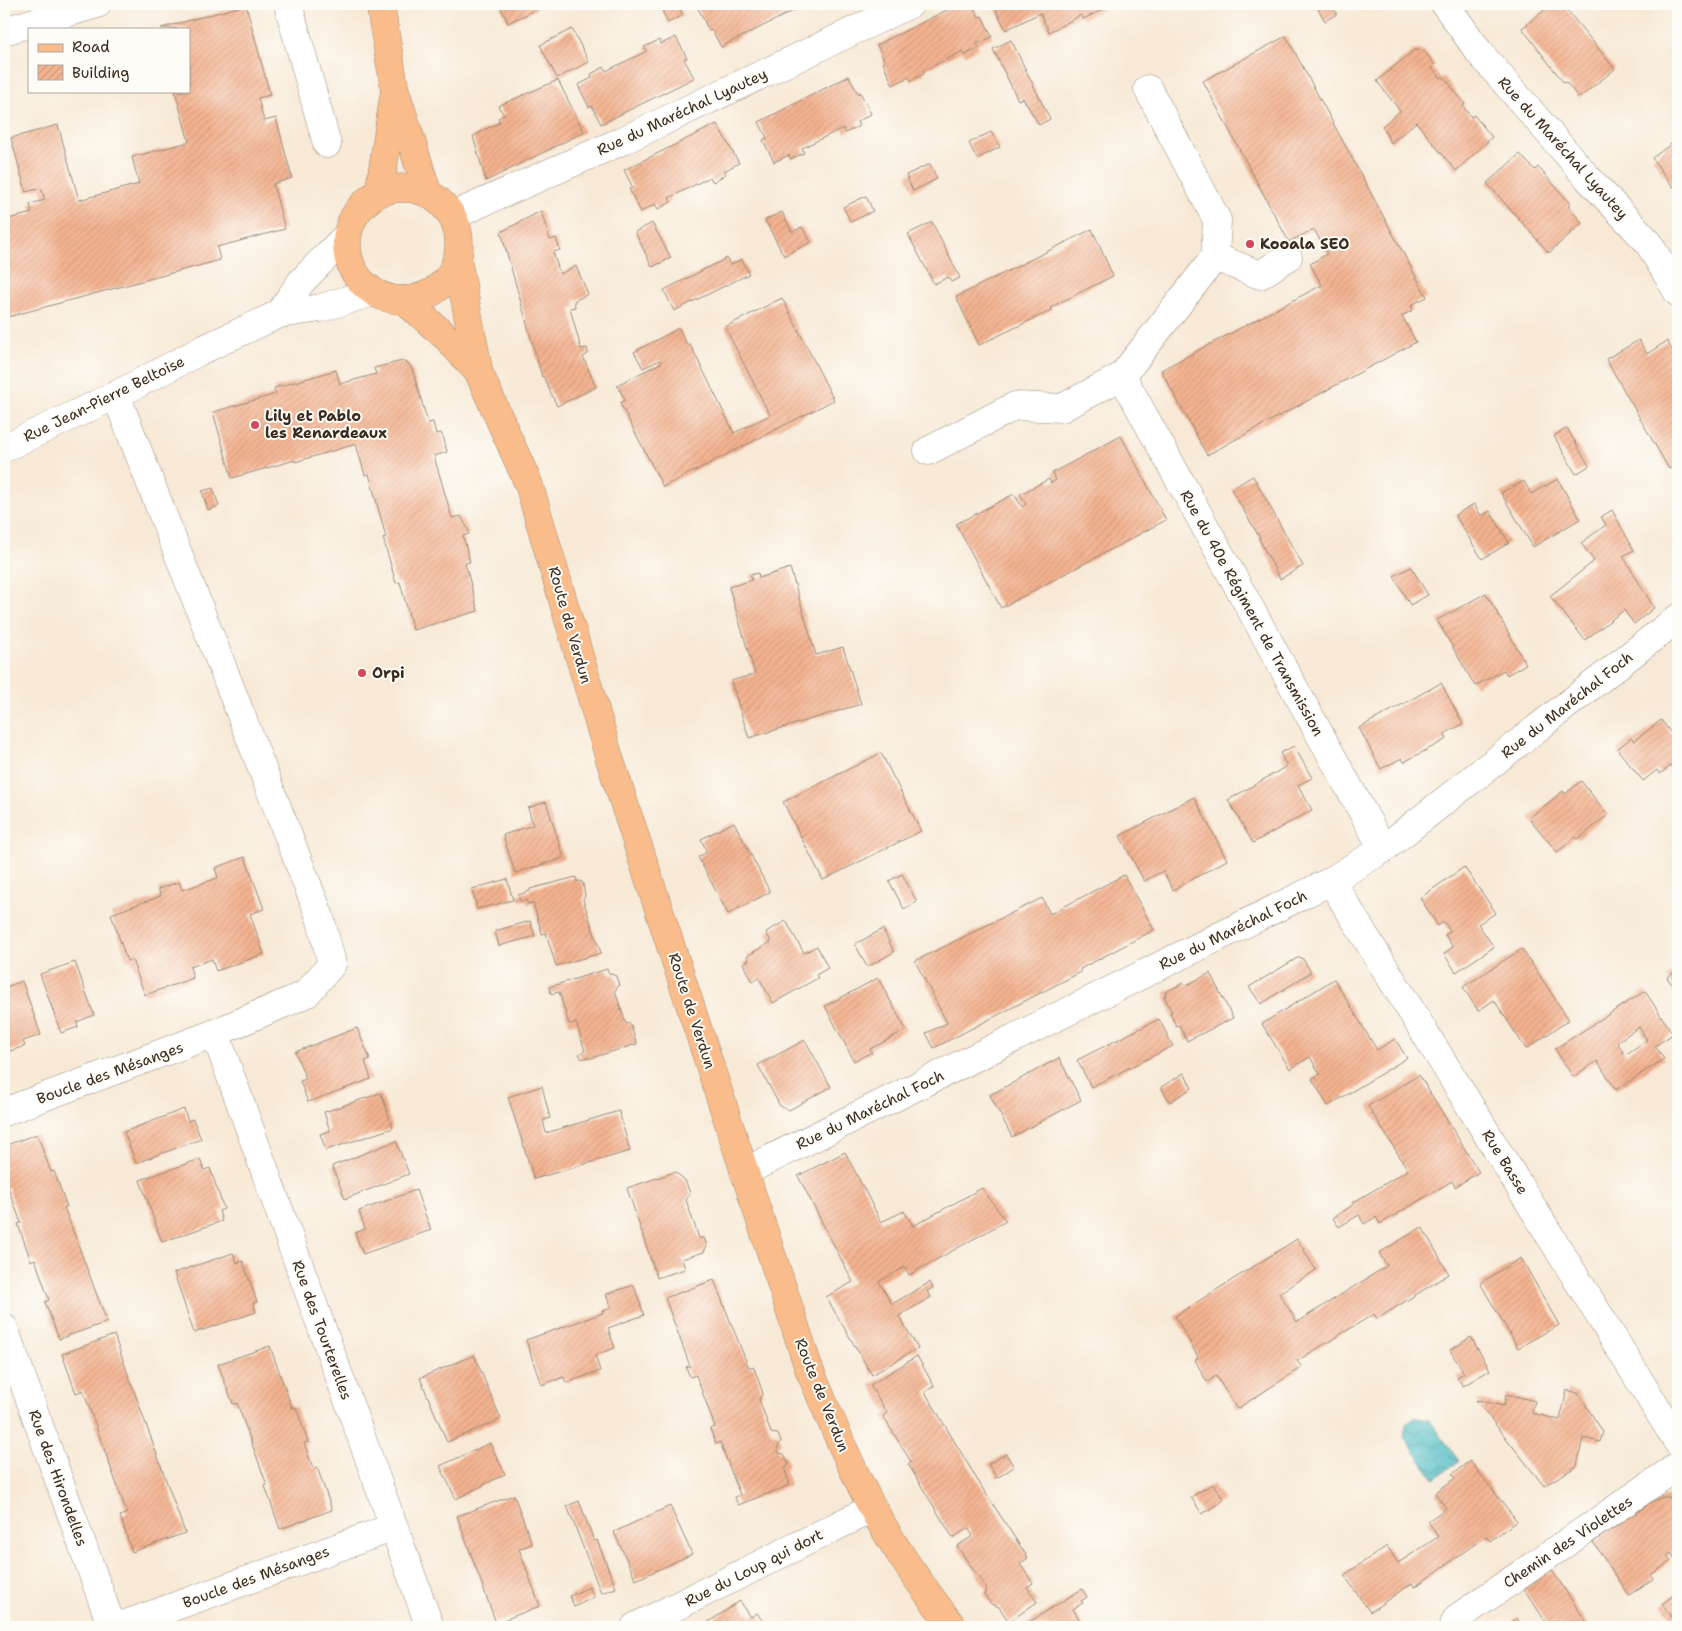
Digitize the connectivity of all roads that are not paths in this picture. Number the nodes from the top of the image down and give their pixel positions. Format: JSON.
{"nodes":[{"id":1,"x":97,"y":4,"type":"edge"},
{"id":2,"x":288,"y":4,"type":"edge"},
{"id":3,"x":380,"y":4,"type":"edge"},
{"id":4,"x":910,"y":4,"type":"edge"},
{"id":5,"x":1445,"y":4,"type":"edge"},
{"id":6,"x":4,"y":31,"type":"edge"},
{"id":7,"x":1148,"y":89,"type":"dead end"},
{"id":8,"x":395,"y":90,"type":"junction"},
{"id":9,"x":327,"y":144,"type":"dead end"},
{"id":10,"x":379,"y":193,"type":"junction"},
{"id":11,"x":428,"y":194,"type":"junction"},
{"id":12,"x":452,"y":216,"type":"junction"},
{"id":13,"x":347,"y":235,"type":"junction"},
{"id":14,"x":1215,"y":257,"type":"junction"},
{"id":15,"x":1288,"y":257,"type":"dead end"},
{"id":16,"x":457,"y":258,"type":"junction"},
{"id":17,"x":372,"y":292,"type":"junction"},
{"id":18,"x":1678,"y":293,"type":"edge"},
{"id":19,"x":404,"y":300,"type":"junction"},
{"id":20,"x":278,"y":314,"type":"junction"},
{"id":21,"x":479,"y":373,"type":"junction"},
{"id":22,"x":1122,"y":376,"type":"junction"},
{"id":23,"x":116,"y":395,"type":"junction"},
{"id":24,"x":4,"y":448,"type":"edge"},
{"id":25,"x":928,"y":451,"type":"dead end"},
{"id":26,"x":1678,"y":618,"type":"edge"},
{"id":27,"x":1383,"y":849,"type":"junction"},
{"id":28,"x":1331,"y":881,"type":"junction"},
{"id":29,"x":215,"y":1033,"type":"junction"},
{"id":30,"x":4,"y":1112,"type":"edge"},
{"id":31,"x":744,"y":1172,"type":"junction"},
{"id":32,"x":4,"y":1328,"type":"edge"},
{"id":33,"x":1678,"y":1443,"type":"edge"},
{"id":34,"x":1678,"y":1466,"type":"edge"},
{"id":35,"x":873,"y":1508,"type":"junction"},
{"id":36,"x":394,"y":1527,"type":"junction"},
{"id":37,"x":1455,"y":1622,"type":"edge"},
{"id":38,"x":112,"y":1627,"type":"edge"},
{"id":39,"x":118,"y":1627,"type":"edge"},
{"id":40,"x":430,"y":1627,"type":"edge"},
{"id":41,"x":635,"y":1627,"type":"edge"},
{"id":42,"x":953,"y":1627,"type":"edge"}],
"edges":[{"from":1,"to":6,"type":"street"},
{"from":2,"to":9,"type":"street"},
{"from":3,"to":8,"type":"main road"},
{"from":4,"to":12,"type":"street","name":"Rue du Maréchal Lyautey"},
{"from":5,"to":18,"type":"street","name":"Rue du Maréchal Lyautey"},
{"from":7,"to":14,"type":"street"},
{"from":8,"to":10,"type":"main road"},
{"from":8,"to":11,"type":"main road"},
{"from":10,"to":11,"type":"main road"},
{"from":10,"to":13,"type":"main road"},
{"from":11,"to":12,"type":"main road"},
{"from":12,"to":16,"type":"main road"},
{"from":13,"to":17,"type":"main road"},
{"from":13,"to":20,"type":"street"},
{"from":14,"to":15,"type":"street"},
{"from":14,"to":22,"type":"street"},
{"from":16,"to":19,"type":"main road"},
{"from":16,"to":21,"type":"main road","name":"Route de Verdun"},
{"from":17,"to":19,"type":"main road"},
{"from":17,"to":20,"type":"street"},
{"from":19,"to":21,"type":"main road","name":"Route de Verdun"},
{"from":20,"to":23,"type":"street","name":"Rue Jean-Pierre Beltoise"},
{"from":21,"to":31,"type":"main road","name":"Route de Verdun"},
{"from":22,"to":25,"type":"street"},
{"from":22,"to":27,"type":"street","name":"Rue du 40e Régiment de Transmission"},
{"from":23,"to":24,"type":"street","name":"Rue Jean-Pierre Beltoise"},
{"from":23,"to":29,"type":"street","name":"Boucle des Mésanges"},
{"from":26,"to":27,"type":"street","name":"Rue du Maréchal Foch"},
{"from":27,"to":28,"type":"street","name":"Rue du Maréchal Foch"},
{"from":28,"to":31,"type":"street","name":"Rue du Maréchal Foch"},
{"from":28,"to":33,"type":"street","name":"Rue Basse"},
{"from":29,"to":30,"type":"street","name":"Boucle des Mésanges"},
{"from":29,"to":36,"type":"street","name":"Rue des Tourterelles"},
{"from":31,"to":35,"type":"main road","name":"Route de Verdun"},
{"from":32,"to":38,"type":"street","name":"Rue des Hirondelles"},
{"from":34,"to":37,"type":"street","name":"Chemin des Violettes"},
{"from":35,"to":41,"type":"street","name":"Rue du Loup qui dort"},
{"from":35,"to":42,"type":"main road","name":"Route de Verdun"},
{"from":36,"to":39,"type":"street","name":"Boucle des Mésanges"},
{"from":36,"to":40,"type":"street","name":"Rue des Tourterelles"}]}
